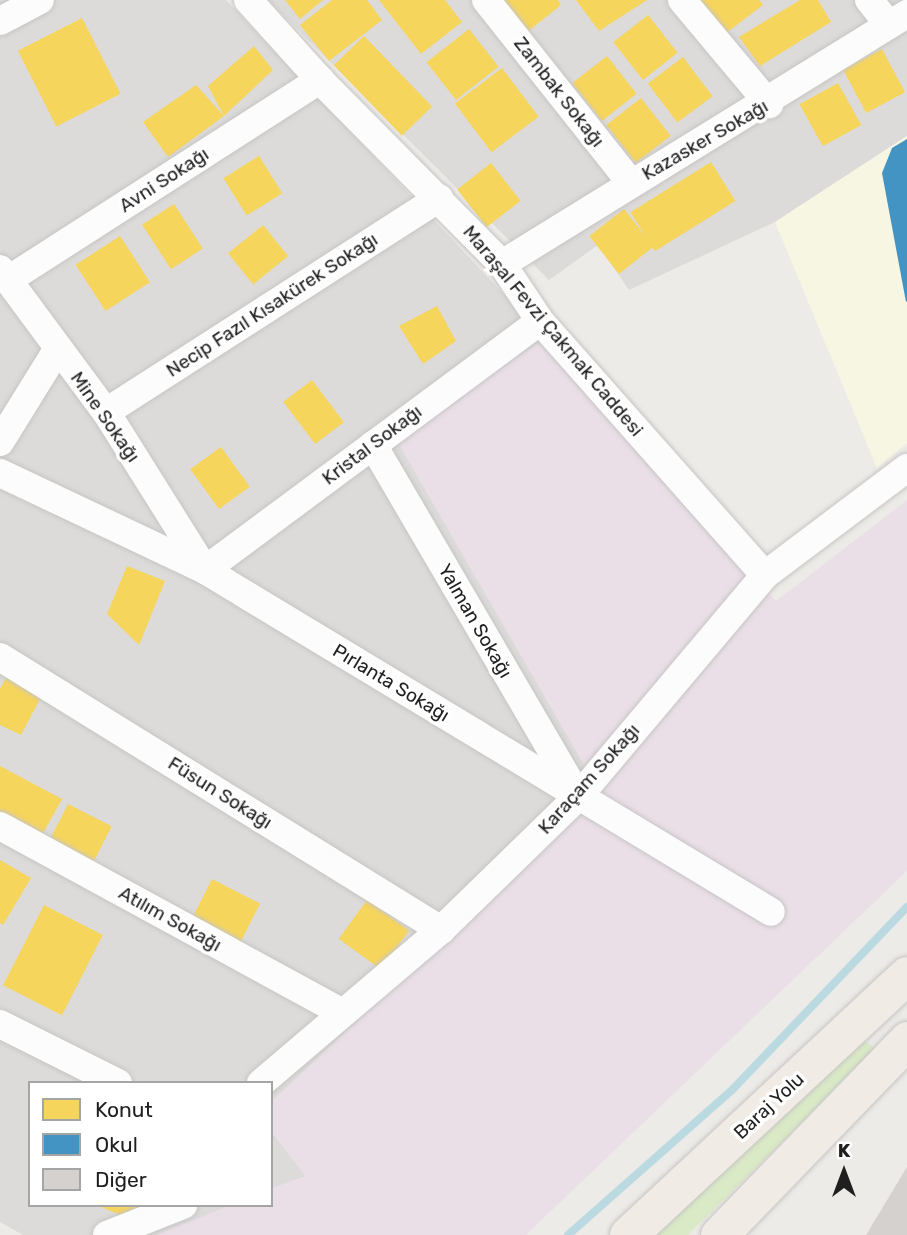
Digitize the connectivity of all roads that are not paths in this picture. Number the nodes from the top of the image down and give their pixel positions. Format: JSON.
{"nodes":[{"id":1,"x":40,"y":0,"type":"edge"},
{"id":2,"x":248,"y":0,"type":"edge"},
{"id":3,"x":486,"y":0,"type":"edge"},
{"id":4,"x":682,"y":0,"type":"edge"},
{"id":5,"x":869,"y":0,"type":"edge"},
{"id":6,"x":898,"y":20,"type":"edge"},
{"id":7,"x":0,"y":21,"type":"edge"},
{"id":8,"x":320,"y":80,"type":"junction"},
{"id":9,"x":769,"y":104,"type":"junction"},
{"id":10,"x":631,"y":183,"type":"junction"},
{"id":11,"x":439,"y":198,"type":"junction"},
{"id":12,"x":502,"y":264,"type":"junction"},
{"id":13,"x":3,"y":275,"type":"edge"},
{"id":14,"x":540,"y":321,"type":"junction"},
{"id":15,"x":57,"y":351,"type":"junction"},
{"id":16,"x":106,"y":412,"type":"junction"},
{"id":17,"x":0,"y":443,"type":"edge"},
{"id":18,"x":373,"y":445,"type":"junction"},
{"id":19,"x":907,"y":468,"type":"edge"},
{"id":20,"x":0,"y":474,"type":"edge"},
{"id":21,"x":205,"y":570,"type":"junction"},
{"id":22,"x":765,"y":575,"type":"junction"},
{"id":23,"x":0,"y":657,"type":"edge"},
{"id":24,"x":578,"y":797,"type":"junction"},
{"id":25,"x":0,"y":826,"type":"edge"},
{"id":26,"x":771,"y":912,"type":"dead end"},
{"id":27,"x":441,"y":930,"type":"junction"},
{"id":28,"x":907,"y":975,"type":"edge"},
{"id":29,"x":341,"y":1012,"type":"junction"},
{"id":30,"x":0,"y":1024,"type":"edge"},
{"id":31,"x":907,"y":1040,"type":"edge"},
{"id":32,"x":114,"y":1081,"type":"edge"},
{"id":33,"x":263,"y":1081,"type":"edge"},
{"id":34,"x":179,"y":1207,"type":"edge"},
{"id":35,"x":107,"y":1235,"type":"edge"},
{"id":36,"x":628,"y":1235,"type":"edge"},
{"id":37,"x":719,"y":1235,"type":"edge"}],
"edges":[{"from":1,"to":7,"type":"street"},
{"from":2,"to":8,"type":"street","name":"Maraşal Fevzi Çakmak Caddesi"},
{"from":3,"to":10,"type":"street","name":"Zambak Sokağı"},
{"from":4,"to":9,"type":"street"},
{"from":5,"to":6,"type":"street"},
{"from":6,"to":9,"type":"street","name":"Kazasker Sokağı"},
{"from":8,"to":11,"type":"street","name":"Maraşal Fevzi Çakmak Caddesi"},
{"from":8,"to":13,"type":"street","name":"Avni Sokağı"},
{"from":9,"to":10,"type":"street","name":"Kazasker Sokağı"},
{"from":10,"to":12,"type":"street","name":"Kazasker Sokağı"},
{"from":11,"to":12,"type":"street","name":"Maraşal Fevzi Çakmak Caddesi"},
{"from":11,"to":16,"type":"street","name":"Necip Fazıl Kısakürek Sokağı"},
{"from":12,"to":14,"type":"street","name":"Maraşal Fevzi Çakmak Caddesi"},
{"from":13,"to":15,"type":"street","name":"Mine Sokağı"},
{"from":14,"to":18,"type":"street","name":"Kristal Sokağı"},
{"from":14,"to":22,"type":"street","name":"Maraşal Fevzi Çakmak Caddesi"},
{"from":15,"to":16,"type":"street","name":"Mine Sokağı"},
{"from":15,"to":17,"type":"street"},
{"from":16,"to":21,"type":"street","name":"Mine Sokağı"},
{"from":18,"to":21,"type":"street","name":"Kristal Sokağı"},
{"from":18,"to":24,"type":"street","name":"Yalman Sokağı"},
{"from":19,"to":22,"type":"street","name":"Karaçam Sokağı"},
{"from":20,"to":21,"type":"street","name":"Pırlanta Sokağı"},
{"from":21,"to":24,"type":"street","name":"Pırlanta Sokağı"},
{"from":22,"to":24,"type":"street","name":"Karaçam Sokağı"},
{"from":23,"to":27,"type":"street","name":"Füsun Sokağı"},
{"from":24,"to":26,"type":"street","name":"Pırlanta Sokağı"},
{"from":24,"to":27,"type":"street","name":"Karaçam Sokağı"},
{"from":25,"to":29,"type":"street","name":"Atılım Sokağı"},
{"from":27,"to":29,"type":"street","name":"Karaçam Sokağı"},
{"from":28,"to":36,"type":"main road","name":"Baraj Yolu"},
{"from":29,"to":33,"type":"street","name":"Karaçam Sokağı"},
{"from":30,"to":32,"type":"street"},
{"from":31,"to":37,"type":"main road"},
{"from":34,"to":35,"type":"street"}]}
